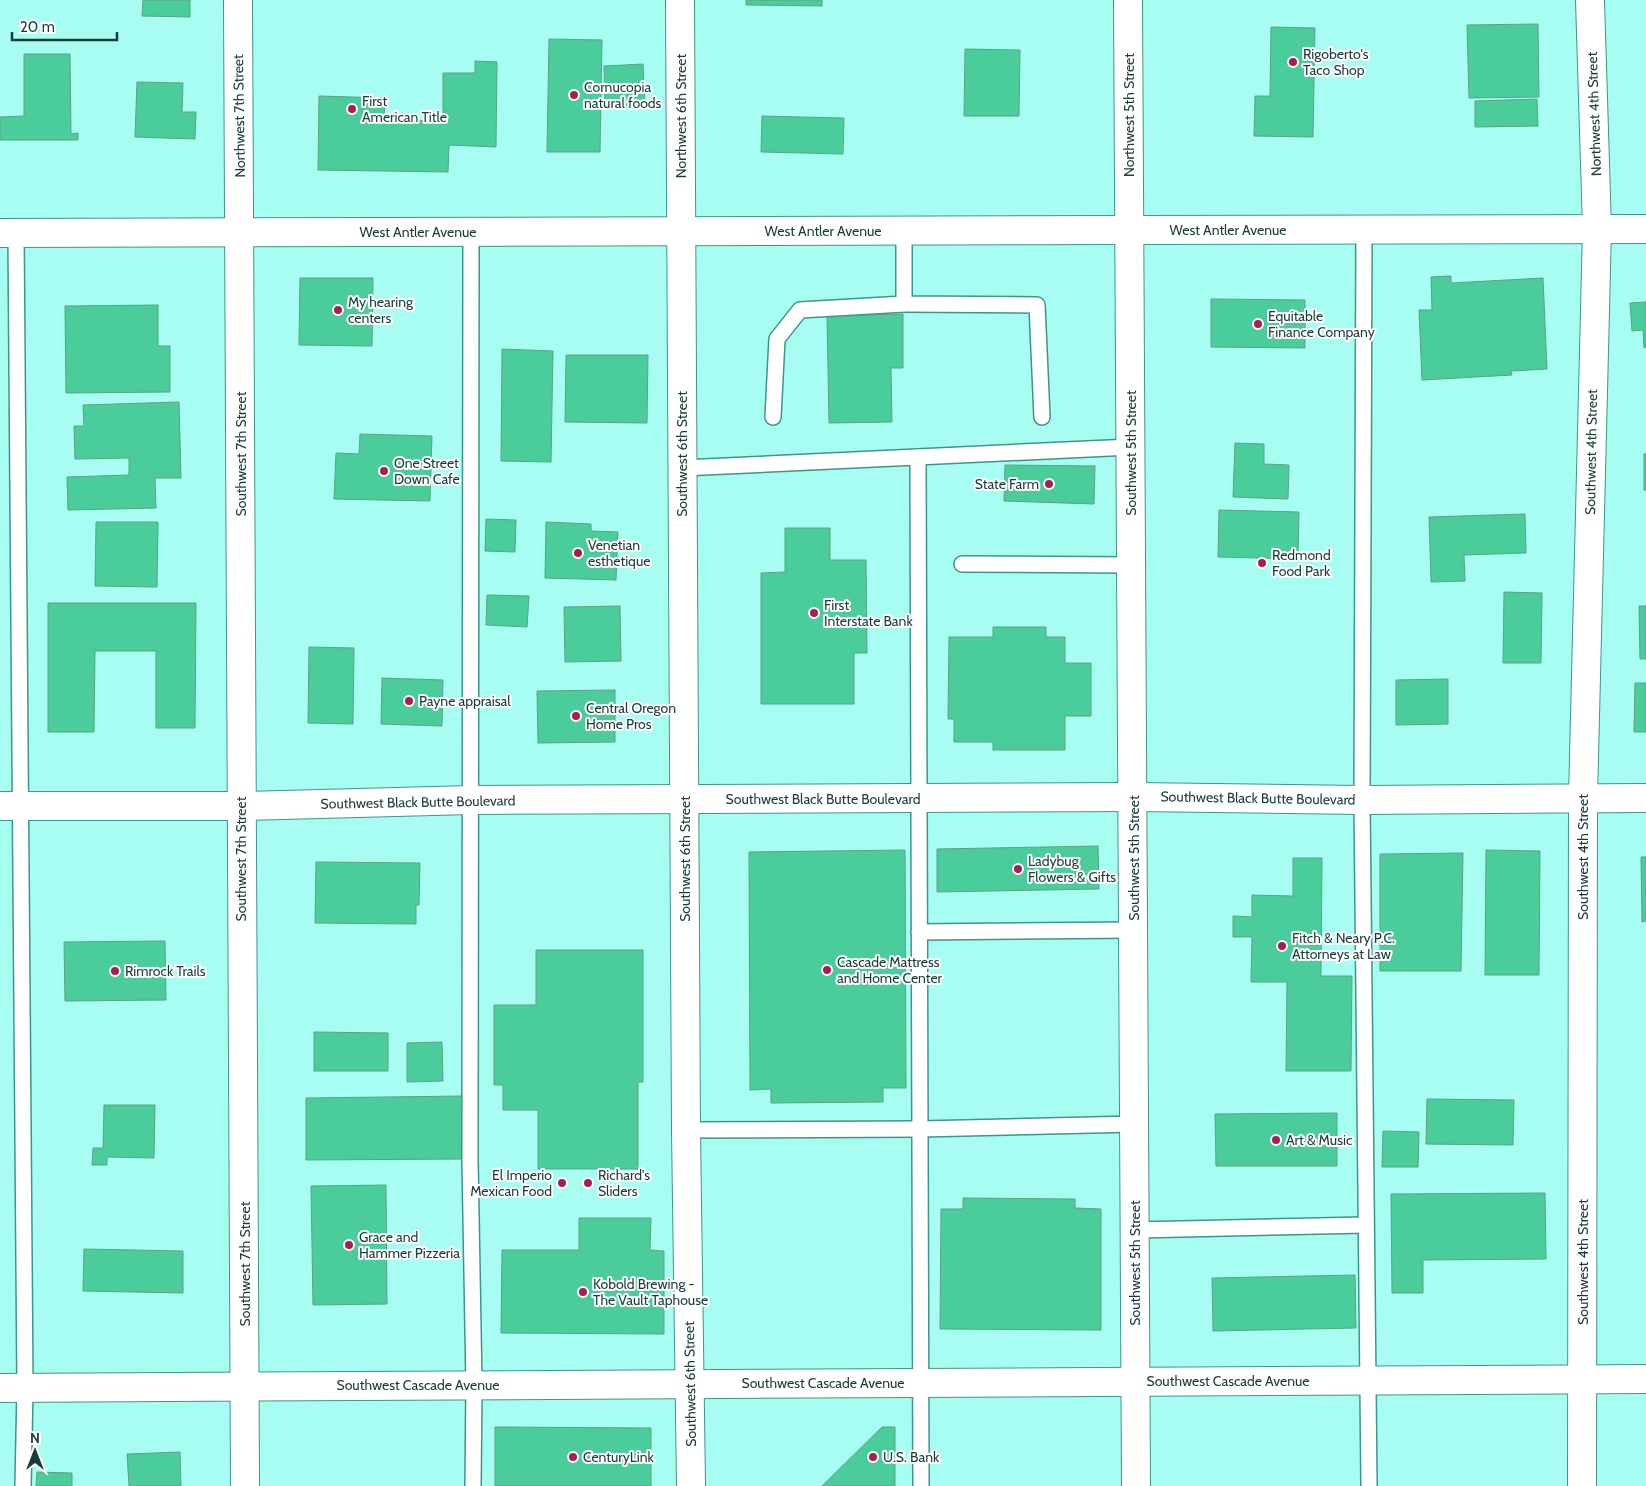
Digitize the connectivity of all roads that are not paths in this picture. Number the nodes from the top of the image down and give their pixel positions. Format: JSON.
{"nodes":[{"id":1,"x":238,"y":0,"type":"edge"},
{"id":2,"x":680,"y":0,"type":"edge"},
{"id":3,"x":1128,"y":0,"type":"edge"},
{"id":4,"x":1590,"y":0,"type":"edge"},
{"id":5,"x":1364,"y":229,"type":"junction"},
{"id":6,"x":1597,"y":229,"type":"junction"},
{"id":7,"x":1646,"y":229,"type":"edge"},
{"id":8,"x":904,"y":230,"type":"junction"},
{"id":9,"x":1129,"y":230,"type":"junction"},
{"id":10,"x":681,"y":231,"type":"junction"},
{"id":11,"x":471,"y":232,"type":"junction"},
{"id":12,"x":8,"y":233,"type":"edge"},
{"id":13,"x":241,"y":233,"type":"junction"},
{"id":14,"x":904,"y":304,"type":"junction"},
{"id":15,"x":773,"y":417,"type":"dead end"},
{"id":16,"x":1042,"y":417,"type":"dead end"},
{"id":17,"x":1131,"y":447,"type":"junction"},
{"id":18,"x":918,"y":456,"type":"junction"},
{"id":19,"x":682,"y":468,"type":"junction"},
{"id":20,"x":962,"y":564,"type":"dead end"},
{"id":21,"x":1132,"y":565,"type":"junction"},
{"id":22,"x":1134,"y":797,"type":"junction"},
{"id":23,"x":1582,"y":798,"type":"junction"},
{"id":24,"x":1646,"y":798,"type":"edge"},
{"id":25,"x":685,"y":799,"type":"junction"},
{"id":26,"x":918,"y":799,"type":"junction"},
{"id":27,"x":471,"y":800,"type":"junction"},
{"id":28,"x":1362,"y":800,"type":"junction"},
{"id":29,"x":10,"y":806,"type":"edge"},
{"id":30,"x":241,"y":806,"type":"junction"},
{"id":31,"x":1134,"y":930,"type":"junction"},
{"id":32,"x":919,"y":932,"type":"junction"},
{"id":33,"x":1134,"y":1124,"type":"junction"},
{"id":34,"x":920,"y":1129,"type":"junction"},
{"id":35,"x":686,"y":1130,"type":"junction"},
{"id":36,"x":1366,"y":1225,"type":"junction"},
{"id":37,"x":1135,"y":1230,"type":"junction"},
{"id":38,"x":1582,"y":1379,"type":"junction"},
{"id":39,"x":1646,"y":1379,"type":"edge"},
{"id":40,"x":1368,"y":1380,"type":"junction"},
{"id":41,"x":1135,"y":1381,"type":"junction"},
{"id":42,"x":921,"y":1382,"type":"junction"},
{"id":43,"x":690,"y":1384,"type":"junction"},
{"id":44,"x":474,"y":1385,"type":"junction"},
{"id":45,"x":246,"y":1386,"type":"junction"},
{"id":46,"x":13,"y":1388,"type":"edge"},
{"id":47,"x":23,"y":1486,"type":"edge"},
{"id":48,"x":245,"y":1486,"type":"edge"},
{"id":49,"x":473,"y":1486,"type":"edge"},
{"id":50,"x":691,"y":1486,"type":"edge"},
{"id":51,"x":921,"y":1486,"type":"edge"},
{"id":52,"x":1136,"y":1486,"type":"edge"},
{"id":53,"x":1369,"y":1486,"type":"edge"},
{"id":54,"x":1582,"y":1486,"type":"edge"}],
"edges":[{"from":1,"to":13,"type":"street","name":"Northwest 7th Street"},
{"from":2,"to":10,"type":"street","name":"Northwest 6th Street"},
{"from":3,"to":9,"type":"street","name":"Northwest 5th Street"},
{"from":4,"to":6,"type":"street","name":"Northwest 4th Street"},
{"from":5,"to":6,"type":"street","name":"West Antler Avenue"},
{"from":5,"to":9,"type":"street","name":"West Antler Avenue"},
{"from":5,"to":28,"type":"lane"},
{"from":6,"to":7,"type":"street","name":"West Antler Avenue"},
{"from":6,"to":23,"type":"street","name":"Southwest 4th Street"},
{"from":8,"to":9,"type":"street","name":"West Antler Avenue"},
{"from":8,"to":10,"type":"street","name":"West Antler Avenue"},
{"from":8,"to":14,"type":"lane"},
{"from":9,"to":17,"type":"street","name":"Southwest 5th Street"},
{"from":10,"to":11,"type":"street","name":"West Antler Avenue"},
{"from":10,"to":19,"type":"street","name":"Southwest 6th Street"},
{"from":11,"to":13,"type":"street","name":"West Antler Avenue"},
{"from":11,"to":27,"type":"lane"},
{"from":12,"to":13,"type":"street","name":"West Antler Avenue"},
{"from":12,"to":29,"type":"lane"},
{"from":13,"to":30,"type":"street","name":"Southwest 7th Street"},
{"from":14,"to":15,"type":"lane"},
{"from":14,"to":16,"type":"lane"},
{"from":17,"to":18,"type":"lane"},
{"from":17,"to":21,"type":"street","name":"Southwest 5th Street"},
{"from":18,"to":19,"type":"lane"},
{"from":18,"to":26,"type":"lane"},
{"from":19,"to":25,"type":"street","name":"Southwest 6th Street"},
{"from":20,"to":21,"type":"lane"},
{"from":21,"to":22,"type":"street","name":"Southwest 5th Street"},
{"from":22,"to":26,"type":"street","name":"Southwest Black Butte Boulevard"},
{"from":22,"to":28,"type":"street","name":"Southwest Black Butte Boulevard"},
{"from":22,"to":31,"type":"street","name":"Southwest 5th Street"},
{"from":23,"to":24,"type":"street","name":"Southwest Black Butte Boulevard"},
{"from":23,"to":28,"type":"street","name":"Southwest Black Butte Boulevard"},
{"from":23,"to":38,"type":"street","name":"Southwest 4th Street"},
{"from":25,"to":26,"type":"street","name":"Southwest Black Butte Boulevard"},
{"from":25,"to":27,"type":"street","name":"Southwest Black Butte Boulevard"},
{"from":25,"to":35,"type":"street","name":"Southwest 6th Street"},
{"from":26,"to":32,"type":"lane"},
{"from":27,"to":30,"type":"street","name":"Southwest Black Butte Boulevard"},
{"from":27,"to":44,"type":"lane"},
{"from":28,"to":36,"type":"lane"},
{"from":29,"to":30,"type":"street","name":"Southwest Black Butte Boulevard"},
{"from":29,"to":46,"type":"lane"},
{"from":30,"to":45,"type":"street","name":"Southwest 7th Street"},
{"from":31,"to":32,"type":"lane"},
{"from":31,"to":33,"type":"street","name":"Southwest 5th Street"},
{"from":32,"to":34,"type":"lane"},
{"from":33,"to":34,"type":"lane"},
{"from":33,"to":37,"type":"street","name":"Southwest 5th Street"},
{"from":34,"to":35,"type":"lane"},
{"from":34,"to":42,"type":"lane"},
{"from":35,"to":43,"type":"street","name":"Southwest 6th Street"},
{"from":36,"to":37,"type":"lane"},
{"from":36,"to":40,"type":"lane"},
{"from":37,"to":41,"type":"street","name":"Southwest 5th Street"},
{"from":38,"to":39,"type":"street","name":"Southwest Cascade Avenue"},
{"from":38,"to":40,"type":"street","name":"Southwest Cascade Avenue"},
{"from":38,"to":54,"type":"street","name":"Southwest 4th Street"},
{"from":40,"to":41,"type":"street","name":"Southwest Cascade Avenue"},
{"from":40,"to":53,"type":"lane"},
{"from":41,"to":42,"type":"street","name":"Southwest Cascade Avenue"},
{"from":41,"to":52,"type":"street","name":"Southwest 5th Street"},
{"from":42,"to":43,"type":"street","name":"Southwest Cascade Avenue"},
{"from":42,"to":51,"type":"lane"},
{"from":43,"to":44,"type":"street","name":"Southwest Cascade Avenue"},
{"from":43,"to":50,"type":"street","name":"Southwest 6th Street"},
{"from":44,"to":45,"type":"street","name":"Southwest Cascade Avenue"},
{"from":44,"to":49,"type":"lane"},
{"from":45,"to":46,"type":"street","name":"Southwest Cascade Avenue"},
{"from":45,"to":48,"type":"street","name":"Southwest 7th Street"},
{"from":46,"to":47,"type":"lane"}]}
